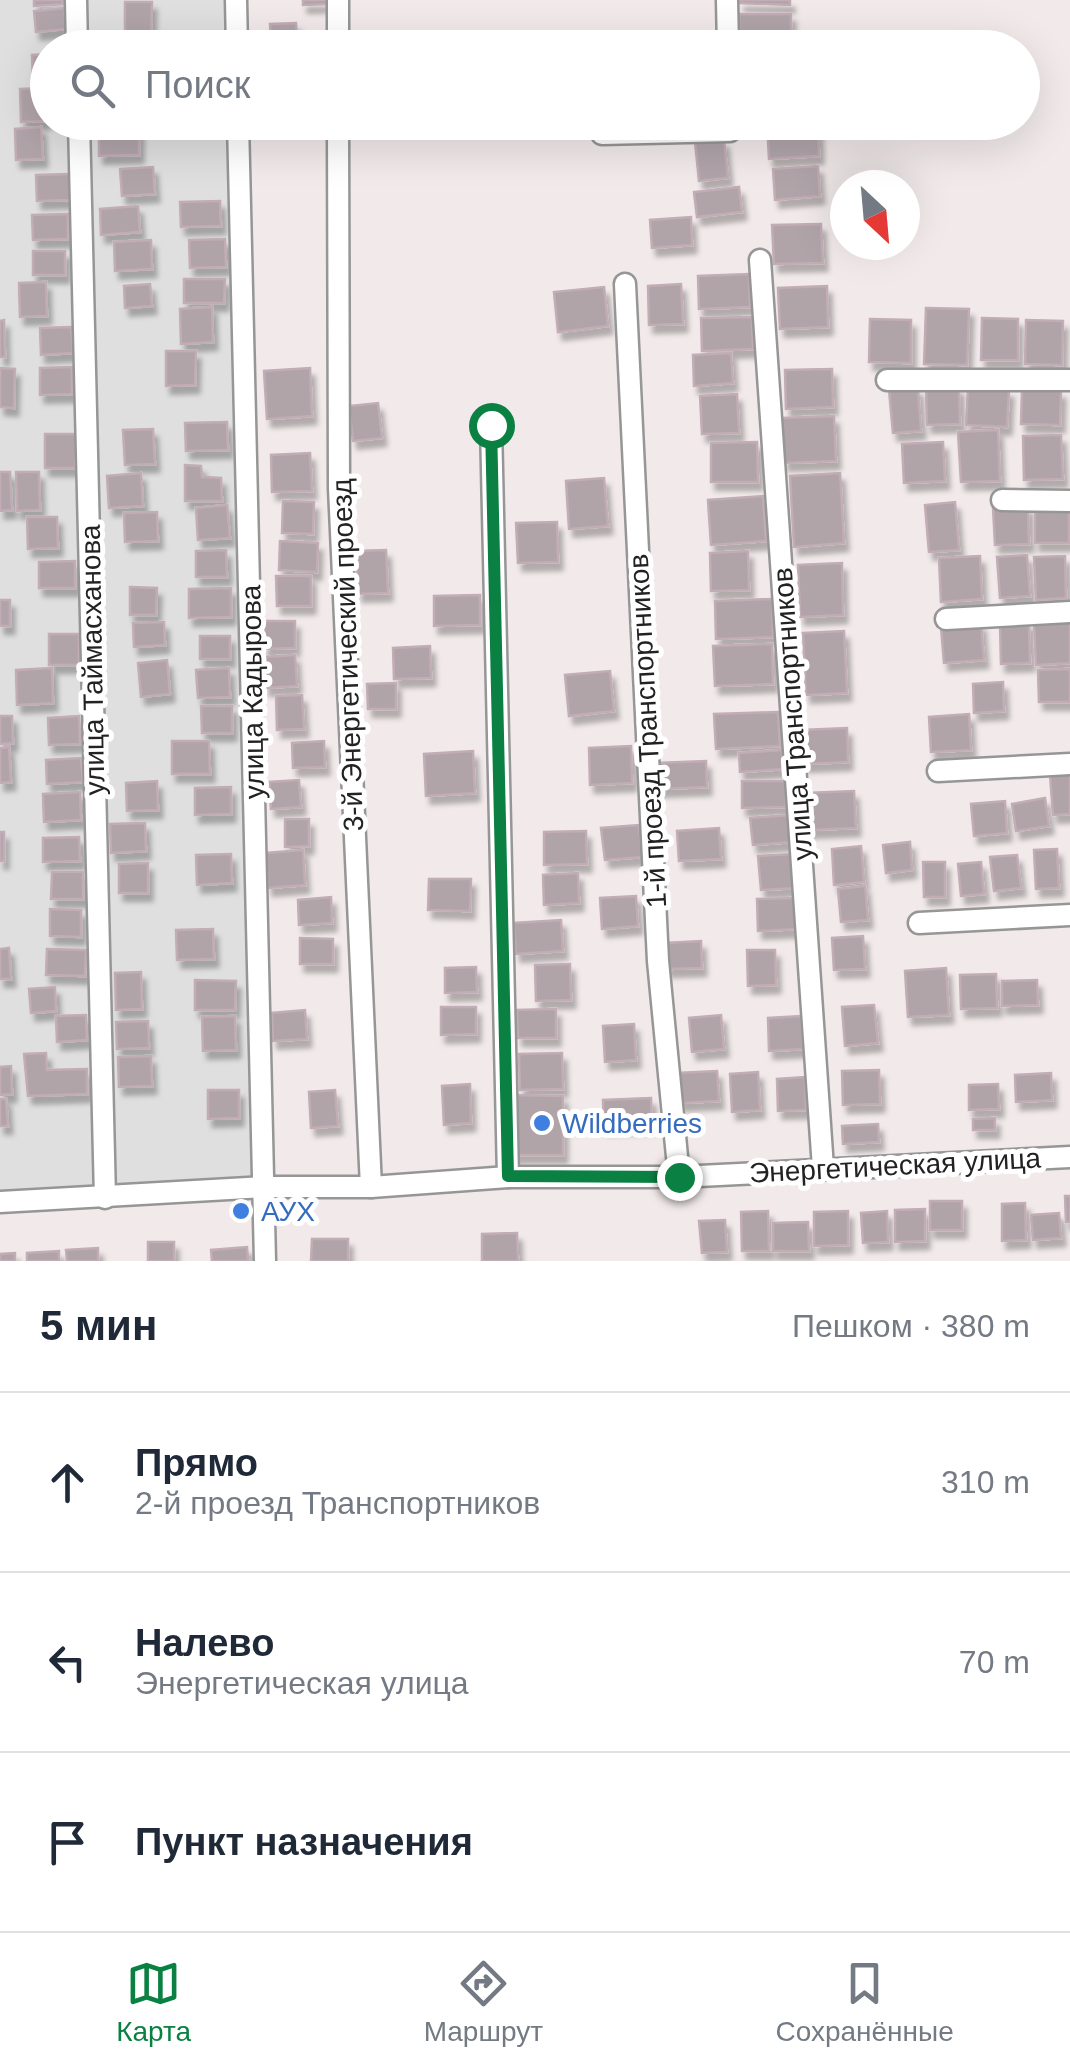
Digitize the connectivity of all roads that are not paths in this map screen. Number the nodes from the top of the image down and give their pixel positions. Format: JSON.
{"nodes":[{"id":1,"x":76,"y":0,"type":"edge"},
{"id":2,"x":236,"y":0,"type":"edge"},
{"id":3,"x":338,"y":0,"type":"edge"},
{"id":4,"x":726,"y":0,"type":"edge"},
{"id":5,"x":77,"y":30,"type":"edge"},
{"id":6,"x":237,"y":30,"type":"edge"},
{"id":7,"x":338,"y":30,"type":"edge"},
{"id":8,"x":727,"y":30,"type":"edge"},
{"id":9,"x":79,"y":140,"type":"edge"},
{"id":10,"x":238,"y":140,"type":"edge"},
{"id":11,"x":338,"y":140,"type":"edge"},
{"id":12,"x":760,"y":260,"type":"dead end"},
{"id":13,"x":626,"y":284,"type":"dead end"},
{"id":14,"x":886,"y":380,"type":"dead end"},
{"id":15,"x":1070,"y":380,"type":"edge"},
{"id":16,"x":491,"y":425,"type":"dead end"},
{"id":17,"x":1002,"y":500,"type":"dead end"},
{"id":18,"x":1070,"y":500,"type":"edge"},
{"id":19,"x":1070,"y":612,"type":"edge"},
{"id":20,"x":946,"y":618,"type":"dead end"},
{"id":21,"x":1070,"y":764,"type":"edge"},
{"id":22,"x":938,"y":770,"type":"dead end"},
{"id":23,"x":1070,"y":915,"type":"edge"},
{"id":24,"x":919,"y":923,"type":"dead end"},
{"id":25,"x":1070,"y":1157,"type":"edge"},
{"id":26,"x":823,"y":1168,"type":"junction"},
{"id":27,"x":508,"y":1176,"type":"junction"},
{"id":28,"x":679,"y":1177,"type":"junction"},
{"id":29,"x":264,"y":1187,"type":"junction"},
{"id":30,"x":371,"y":1187,"type":"junction"},
{"id":31,"x":105,"y":1198,"type":"junction"},
{"id":32,"x":0,"y":1202,"type":"edge"},
{"id":33,"x":265,"y":1261,"type":"edge"}],
"edges":[{"from":1,"to":5,"type":"street"},
{"from":2,"to":6,"type":"street"},
{"from":3,"to":7,"type":"street"},
{"from":4,"to":8,"type":"street"},
{"from":9,"to":31,"type":"street","name":"улица Таймасханова"},
{"from":10,"to":29,"type":"street","name":"улица Кадырова"},
{"from":11,"to":30,"type":"street","name":"3-й Энергетический проезд"},
{"from":12,"to":26,"type":"street","name":"улица Транспортников"},
{"from":13,"to":28,"type":"street","name":"1-й проезд Транспортников"},
{"from":14,"to":15,"type":"street"},
{"from":16,"to":27,"type":"street"},
{"from":17,"to":18,"type":"street"},
{"from":19,"to":20,"type":"street"},
{"from":21,"to":22,"type":"street"},
{"from":23,"to":24,"type":"street"},
{"from":25,"to":26,"type":"street","name":"Энергетическая улица"},
{"from":26,"to":28,"type":"street","name":"Энергетическая улица"},
{"from":27,"to":28,"type":"street","name":"Энергетическая улица"},
{"from":27,"to":30,"type":"street","name":"Энергетическая улица"},
{"from":29,"to":30,"type":"street","name":"Энергетическая улица"},
{"from":29,"to":31,"type":"street","name":"Энергетическая улица"},
{"from":29,"to":33,"type":"street","name":"улица Кадырова"},
{"from":31,"to":32,"type":"street","name":"Энергетическая улица"}]}
